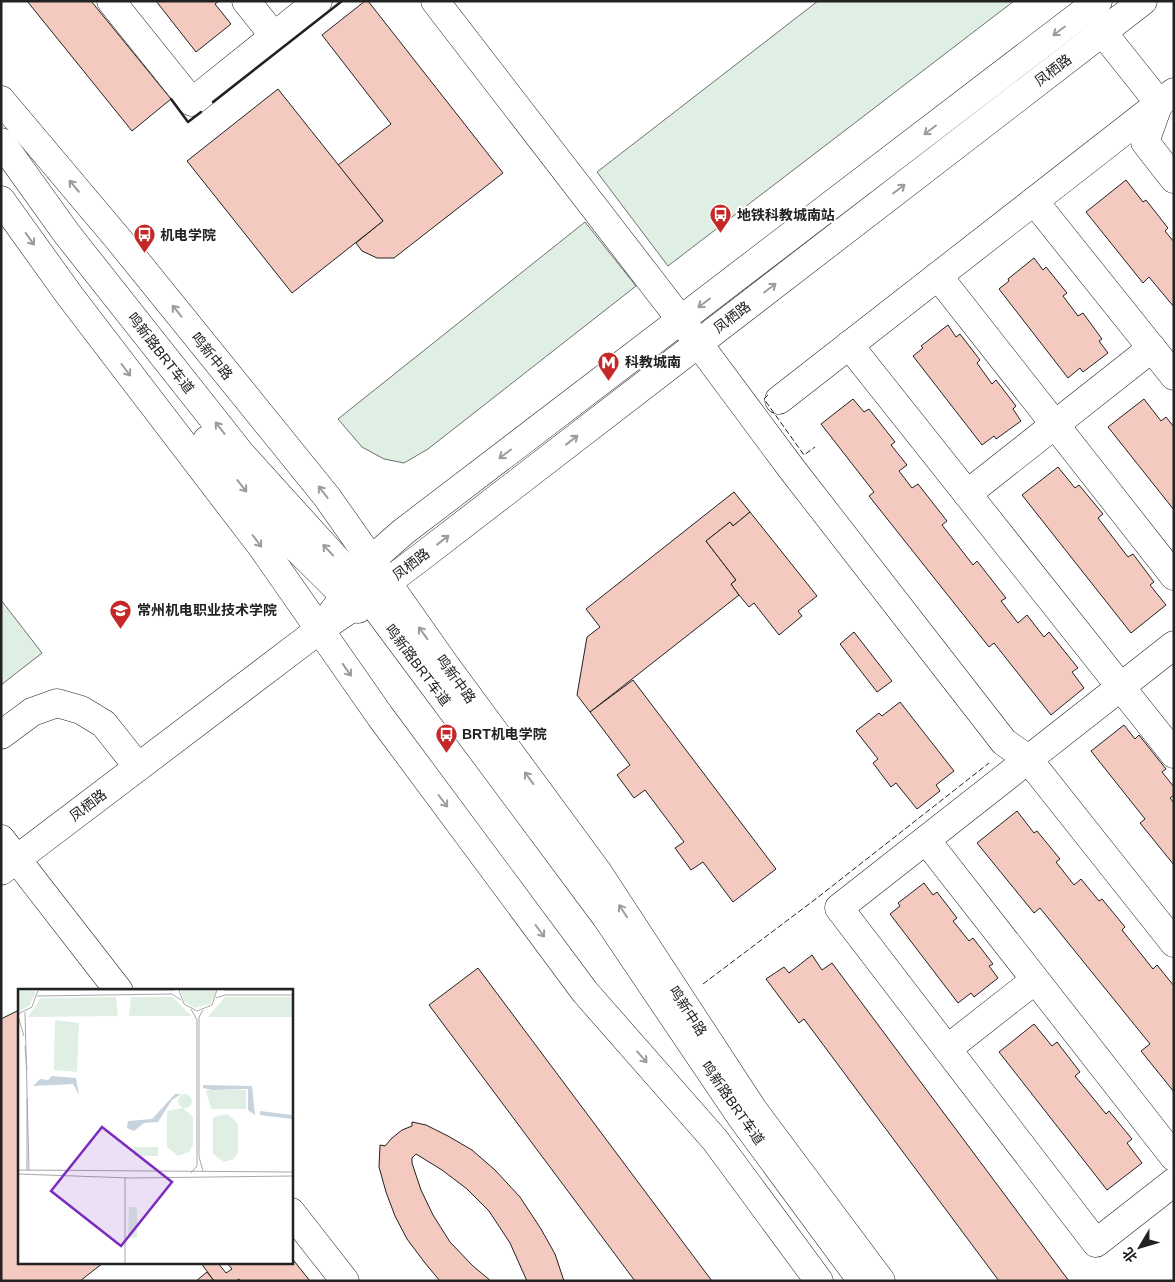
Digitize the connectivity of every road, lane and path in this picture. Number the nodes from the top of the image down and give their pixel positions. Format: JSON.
{"nodes":[{"id":1,"x":111,"y":1,"type":"edge"},
{"id":2,"x":246,"y":1,"type":"edge"},
{"id":3,"x":318,"y":1,"type":"edge"},
{"id":4,"x":435,"y":1,"type":"edge"},
{"id":5,"x":1143,"y":1,"type":"edge"},
{"id":6,"x":1087,"y":5,"type":"edge"},
{"id":7,"x":1102,"y":33,"type":"junction"},
{"id":8,"x":274,"y":36,"type":"junction"},
{"id":9,"x":1169,"y":99,"type":"edge"},
{"id":10,"x":1,"y":100,"type":"edge"},
{"id":11,"x":1,"y":142,"type":"edge"},
{"id":12,"x":1,"y":168,"type":"edge"},
{"id":13,"x":1174,"y":179,"type":"edge"},
{"id":14,"x":1,"y":200,"type":"edge"},
{"id":15,"x":1034,"y":201,"type":"junction"},
{"id":16,"x":938,"y":276,"type":"junction"},
{"id":17,"x":681,"y":320,"type":"junction"},
{"id":18,"x":698,"y":343,"type":"junction"},
{"id":19,"x":849,"y":345,"type":"junction"},
{"id":20,"x":1152,"y":348,"type":"junction"},
{"id":21,"x":1174,"y":376,"type":"edge"},
{"id":22,"x":779,"y":400,"type":"dead end"},
{"id":23,"x":1055,"y":425,"type":"junction"},
{"id":24,"x":967,"y":494,"type":"junction"},
{"id":25,"x":1174,"y":576,"type":"edge"},
{"id":26,"x":364,"y":587,"type":"junction"},
{"id":27,"x":319,"y":630,"type":"junction"},
{"id":28,"x":1174,"y":645,"type":"edge"},
{"id":29,"x":1120,"y":687,"type":"junction"},
{"id":30,"x":1,"y":736,"type":"edge"},
{"id":31,"x":1174,"y":754,"type":"edge"},
{"id":32,"x":1028,"y":759,"type":"junction"},
{"id":33,"x":138,"y":767,"type":"junction"},
{"id":34,"x":926,"y":840,"type":"junction"},
{"id":35,"x":6,"y":857,"type":"edge"},
{"id":36,"x":1174,"y":943,"type":"edge"},
{"id":37,"x":1035,"y":980,"type":"junction"},
{"id":38,"x":117,"y":989,"type":"edge"},
{"id":39,"x":947,"y":1049,"type":"junction"},
{"id":40,"x":1174,"y":1157,"type":"edge"},
{"id":41,"x":1174,"y":1182,"type":"edge"},
{"id":42,"x":292,"y":1213,"type":"edge"},
{"id":43,"x":345,"y":1281,"type":"edge"},
{"id":44,"x":819,"y":1281,"type":"edge"},
{"id":45,"x":846,"y":1281,"type":"edge"},
{"id":46,"x":862,"y":1281,"type":"edge"},
{"id":47,"x":881,"y":1281,"type":"edge"}],
"edges":[{"from":1,"to":8,"type":"main road"},
{"from":2,"to":8,"type":"main road"},
{"from":3,"to":8,"type":"main road"},
{"from":4,"to":17,"type":"main road"},
{"from":5,"to":7,"type":"main road","name":"凤栖路"},
{"from":6,"to":7,"type":"main road"},
{"from":6,"to":17,"type":"main road","name":"凤栖路","one_way":true},
{"from":7,"to":9,"type":"main road"},
{"from":18,"to":7,"type":"main road","name":"凤栖路","one_way":true},
{"from":9,"to":13,"type":"main road"},
{"from":9,"to":15,"type":"main road"},
{"from":26,"to":10,"type":"main road","name":"鸣新中路","one_way":true},
{"from":26,"to":11,"type":"main road","name":"鸣新路BRT车道","one_way":true},
{"from":12,"to":26,"type":"main road","name":"鸣新路BRT车道","one_way":true},
{"from":14,"to":27,"type":"main road","one_way":true},
{"from":15,"to":16,"type":"main road"},
{"from":15,"to":20,"type":"main road"},
{"from":16,"to":19,"type":"main road"},
{"from":16,"to":23,"type":"main road"},
{"from":17,"to":18,"type":"main road"},
{"from":17,"to":26,"type":"main road","name":"凤栖路","one_way":true},
{"from":26,"to":18,"type":"main road","name":"凤栖路","one_way":true},
{"from":18,"to":32,"type":"main road"},
{"from":19,"to":22,"type":"main road"},
{"from":19,"to":24,"type":"main road"},
{"from":20,"to":21,"type":"main road"},
{"from":20,"to":23,"type":"main road"},
{"from":23,"to":24,"type":"main road"},
{"from":23,"to":25,"type":"main road"},
{"from":24,"to":29,"type":"main road"},
{"from":26,"to":27,"type":"main road","name":"凤栖路"},
{"from":26,"to":45,"type":"main road","name":"鸣新路BRT车道"},
{"from":26,"to":46,"type":"main road","name":"鸣新路BRT车道"},
{"from":47,"to":26,"type":"main road","name":"鸣新中路","one_way":true},
{"from":27,"to":33,"type":"main road","name":"凤栖路"},
{"from":27,"to":44,"type":"main road","one_way":true},
{"from":28,"to":29,"type":"main road"},
{"from":29,"to":31,"type":"main road"},
{"from":29,"to":32,"type":"main road"},
{"from":30,"to":33,"type":"main road"},
{"from":32,"to":34,"type":"main road"},
{"from":32,"to":36,"type":"main road"},
{"from":33,"to":35,"type":"main road","name":"凤栖路"},
{"from":34,"to":37,"type":"main road"},
{"from":34,"to":39,"type":"main road"},
{"from":35,"to":38,"type":"main road"},
{"from":37,"to":39,"type":"main road"},
{"from":37,"to":40,"type":"main road"},
{"from":39,"to":41,"type":"main road"},
{"from":42,"to":43,"type":"main road"}]}
